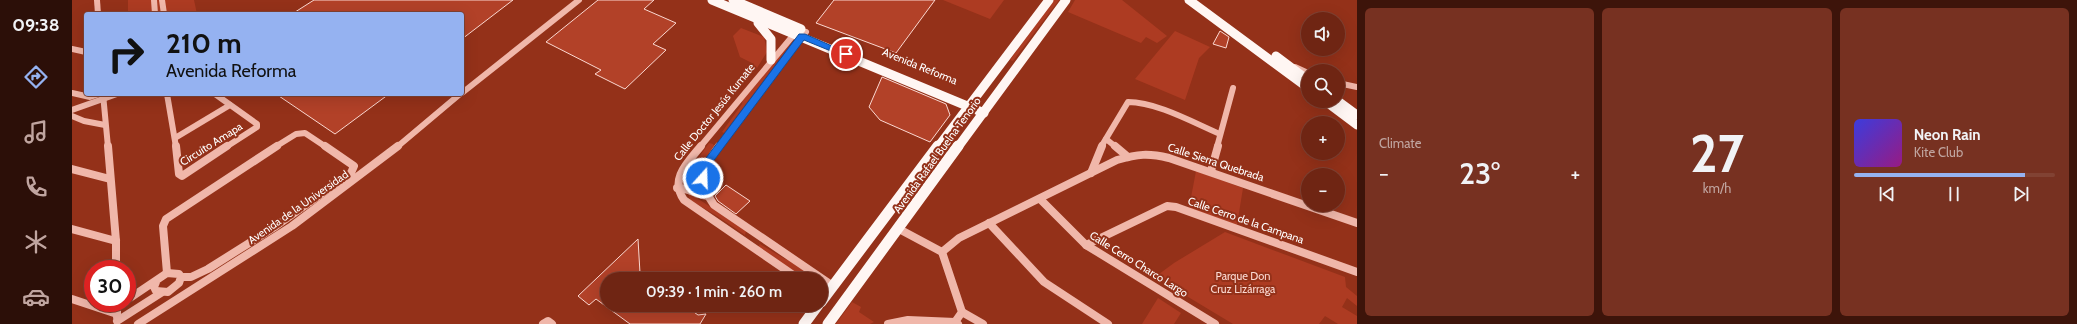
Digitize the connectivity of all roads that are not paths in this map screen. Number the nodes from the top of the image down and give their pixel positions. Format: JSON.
{"nodes":[{"id":1,"x":97,"y":0,"type":"edge"},
{"id":2,"x":154,"y":0,"type":"edge"},
{"id":3,"x":162,"y":0,"type":"edge"},
{"id":4,"x":579,"y":0,"type":"edge"},
{"id":5,"x":712,"y":0,"type":"edge"},
{"id":6,"x":733,"y":0,"type":"edge"},
{"id":7,"x":1049,"y":0,"type":"edge"},
{"id":8,"x":1066,"y":0,"type":"edge"},
{"id":9,"x":1189,"y":0,"type":"edge"},
{"id":10,"x":1201,"y":0,"type":"edge"},
{"id":11,"x":98,"y":12,"type":"edge"},
{"id":12,"x":155,"y":12,"type":"edge"},
{"id":13,"x":164,"y":12,"type":"edge"},
{"id":14,"x":754,"y":19,"type":"junction"},
{"id":15,"x":801,"y":33,"type":"junction"},
{"id":16,"x":72,"y":49,"type":"edge"},
{"id":17,"x":84,"y":52,"type":"edge"},
{"id":18,"x":770,"y":60,"type":"junction"},
{"id":19,"x":1284,"y":66,"type":"junction"},
{"id":20,"x":1301,"y":71,"type":"edge"},
{"id":21,"x":1301,"y":76,"type":"edge"},
{"id":22,"x":1301,"y":82,"type":"edge"},
{"id":23,"x":1345,"y":84,"type":"edge"},
{"id":24,"x":1357,"y":87,"type":"edge"},
{"id":25,"x":1233,"y":88,"type":"dead end"},
{"id":26,"x":464,"y":91,"type":"edge"},
{"id":27,"x":72,"y":93,"type":"edge"},
{"id":28,"x":102,"y":96,"type":"edge"},
{"id":29,"x":167,"y":96,"type":"edge"},
{"id":30,"x":218,"y":96,"type":"edge"},
{"id":31,"x":457,"y":96,"type":"edge"},
{"id":32,"x":970,"y":103,"type":"junction"},
{"id":33,"x":230,"y":105,"type":"junction"},
{"id":34,"x":1345,"y":106,"type":"edge"},
{"id":35,"x":1334,"y":108,"type":"edge"},
{"id":36,"x":72,"y":110,"type":"edge"},
{"id":37,"x":986,"y":110,"type":"junction"},
{"id":38,"x":1357,"y":115,"type":"edge"},
{"id":39,"x":72,"y":116,"type":"edge"},
{"id":40,"x":105,"y":125,"type":"junction"},
{"id":41,"x":1357,"y":125,"type":"edge"},
{"id":42,"x":712,"y":132,"type":"junction"},
{"id":43,"x":1220,"y":134,"type":"junction"},
{"id":44,"x":726,"y":137,"type":"junction"},
{"id":45,"x":175,"y":138,"type":"junction"},
{"id":46,"x":1106,"y":139,"type":"junction"},
{"id":47,"x":1128,"y":157,"type":"junction"},
{"id":48,"x":72,"y":169,"type":"edge"},
{"id":49,"x":1211,"y":171,"type":"junction"},
{"id":50,"x":1091,"y":173,"type":"junction"},
{"id":51,"x":110,"y":179,"type":"junction"},
{"id":52,"x":677,"y":188,"type":"junction"},
{"id":53,"x":708,"y":196,"type":"junction"},
{"id":54,"x":1040,"y":199,"type":"junction"},
{"id":55,"x":989,"y":223,"type":"junction"},
{"id":56,"x":1357,"y":223,"type":"edge"},
{"id":57,"x":899,"y":228,"type":"junction"},
{"id":58,"x":72,"y":229,"type":"edge"},
{"id":59,"x":116,"y":241,"type":"junction"},
{"id":60,"x":1086,"y":245,"type":"junction"},
{"id":61,"x":942,"y":252,"type":"junction"},
{"id":62,"x":116,"y":260,"type":"edge"},
{"id":63,"x":789,"y":272,"type":"edge"},
{"id":64,"x":1357,"y":272,"type":"edge"},
{"id":65,"x":167,"y":273,"type":"junction"},
{"id":66,"x":181,"y":278,"type":"junction"},
{"id":67,"x":156,"y":282,"type":"junction"},
{"id":68,"x":833,"y":286,"type":"junction"},
{"id":69,"x":828,"y":291,"type":"edge"},
{"id":70,"x":161,"y":293,"type":"junction"},
{"id":71,"x":136,"y":294,"type":"edge"},
{"id":72,"x":72,"y":299,"type":"edge"},
{"id":73,"x":84,"y":302,"type":"edge"},
{"id":74,"x":136,"y":304,"type":"edge"},
{"id":75,"x":812,"y":312,"type":"edge"},
{"id":76,"x":962,"y":312,"type":"junction"},
{"id":77,"x":956,"y":323,"type":"edge"},
{"id":78,"x":138,"y":324,"type":"edge"},
{"id":79,"x":543,"y":324,"type":"edge"},
{"id":80,"x":552,"y":324,"type":"edge"},
{"id":81,"x":804,"y":324,"type":"edge"},
{"id":82,"x":828,"y":324,"type":"edge"},
{"id":83,"x":888,"y":324,"type":"edge"},
{"id":84,"x":983,"y":324,"type":"edge"},
{"id":85,"x":1108,"y":324,"type":"edge"},
{"id":86,"x":1215,"y":324,"type":"edge"}],
"edges":[{"from":1,"to":11,"type":"street"},
{"from":2,"to":12,"type":"street"},
{"from":3,"to":13,"type":"street"},
{"from":4,"to":26,"type":"street","name":"Avenida de la Universidad"},
{"from":5,"to":14,"type":"main road","name":"Avenida Reforma"},
{"from":6,"to":15,"type":"main road","name":"Avenida Reforma"},
{"from":7,"to":32,"type":"main road","name":"Avenida Rafael Buelna Tenorio"},
{"from":8,"to":37,"type":"main road","name":"Avenida Rafael Buelna Tenorio"},
{"from":9,"to":19,"type":"main road"},
{"from":10,"to":19,"type":"main road"},
{"from":14,"to":15,"type":"main road","name":"Avenida Reforma"},
{"from":14,"to":18,"type":"main road"},
{"from":15,"to":18,"type":"street","name":"Calle Doctor Jesús Kumate"},
{"from":15,"to":32,"type":"main road","name":"Avenida Reforma"},
{"from":15,"to":44,"type":"street","name":"Calle Doctor Jesús Kumate"},
{"from":16,"to":17,"type":"street"},
{"from":18,"to":42,"type":"street","name":"Calle Doctor Jesús Kumate"},
{"from":19,"to":20,"type":"street"},
{"from":19,"to":21,"type":"main road"},
{"from":19,"to":22,"type":"main road"},
{"from":23,"to":24,"type":"street"},
{"from":25,"to":43,"type":"street"},
{"from":27,"to":28,"type":"street"},
{"from":28,"to":36,"type":"street"},
{"from":28,"to":40,"type":"street"},
{"from":29,"to":45,"type":"street","name":"Circuito Amapa"},
{"from":30,"to":33,"type":"street","name":"Circuito Amapa"},
{"from":31,"to":78,"type":"street","name":"Avenida de la Universidad"},
{"from":32,"to":37,"type":"main road","name":"Avenida Reforma"},
{"from":32,"to":68,"type":"main road","name":"Avenida Rafael Buelna Tenorio"},
{"from":33,"to":45,"type":"street"},
{"from":33,"to":45,"type":"street","name":"Circuito Amapa"},
{"from":34,"to":38,"type":"main road"},
{"from":35,"to":41,"type":"main road"},
{"from":37,"to":57,"type":"main road","name":"Avenida Rafael Buelna Tenorio"},
{"from":39,"to":40,"type":"street"},
{"from":40,"to":51,"type":"street"},
{"from":42,"to":44,"type":"street"},
{"from":42,"to":52,"type":"street","name":"Calle Doctor Jesús Kumate"},
{"from":43,"to":46,"type":"street"},
{"from":43,"to":49,"type":"street"},
{"from":44,"to":53,"type":"street","name":"Calle Doctor Jesús Kumate"},
{"from":46,"to":47,"type":"street"},
{"from":46,"to":50,"type":"street"},
{"from":47,"to":49,"type":"street","name":"Calle Sierra Quebrada"},
{"from":47,"to":50,"type":"street","name":"Calle Sierra Quebrada"},
{"from":48,"to":51,"type":"street"},
{"from":49,"to":56,"type":"street","name":"Calle Sierra Quebrada"},
{"from":50,"to":54,"type":"street","name":"Calle Sierra Quebrada"},
{"from":51,"to":59,"type":"street"},
{"from":52,"to":53,"type":"street"},
{"from":52,"to":63,"type":"street"},
{"from":53,"to":68,"type":"street","name":"Calle Doctor Jesús Kumate"},
{"from":54,"to":55,"type":"street","name":"Calle Sierra Quebrada"},
{"from":54,"to":60,"type":"street","name":"Calle Cerro Charco Largo"},
{"from":55,"to":61,"type":"street","name":"Calle Sierra Quebrada"},
{"from":55,"to":85,"type":"street"},
{"from":57,"to":61,"type":"street"},
{"from":57,"to":82,"type":"main road","name":"Avenida Rafael Buelna Tenorio"},
{"from":58,"to":59,"type":"street"},
{"from":59,"to":62,"type":"street"},
{"from":60,"to":64,"type":"street","name":"Calle Cerro de la Campana"},
{"from":60,"to":86,"type":"street","name":"Calle Cerro Charco Largo"},
{"from":61,"to":76,"type":"street"},
{"from":65,"to":66,"type":"street"},
{"from":65,"to":66,"type":"street"},
{"from":65,"to":67,"type":"street"},
{"from":66,"to":70,"type":"street"},
{"from":67,"to":70,"type":"street"},
{"from":67,"to":71,"type":"street"},
{"from":68,"to":69,"type":"main road","name":"Avenida Rafael Buelna Tenorio"},
{"from":70,"to":74,"type":"street"},
{"from":72,"to":73,"type":"street"},
{"from":75,"to":81,"type":"main road","name":"Avenida Rafael Buelna Tenorio"},
{"from":76,"to":77,"type":"street"},
{"from":76,"to":84,"type":"street"},
{"from":77,"to":83,"type":"street"},
{"from":79,"to":80,"type":"street"}]}
